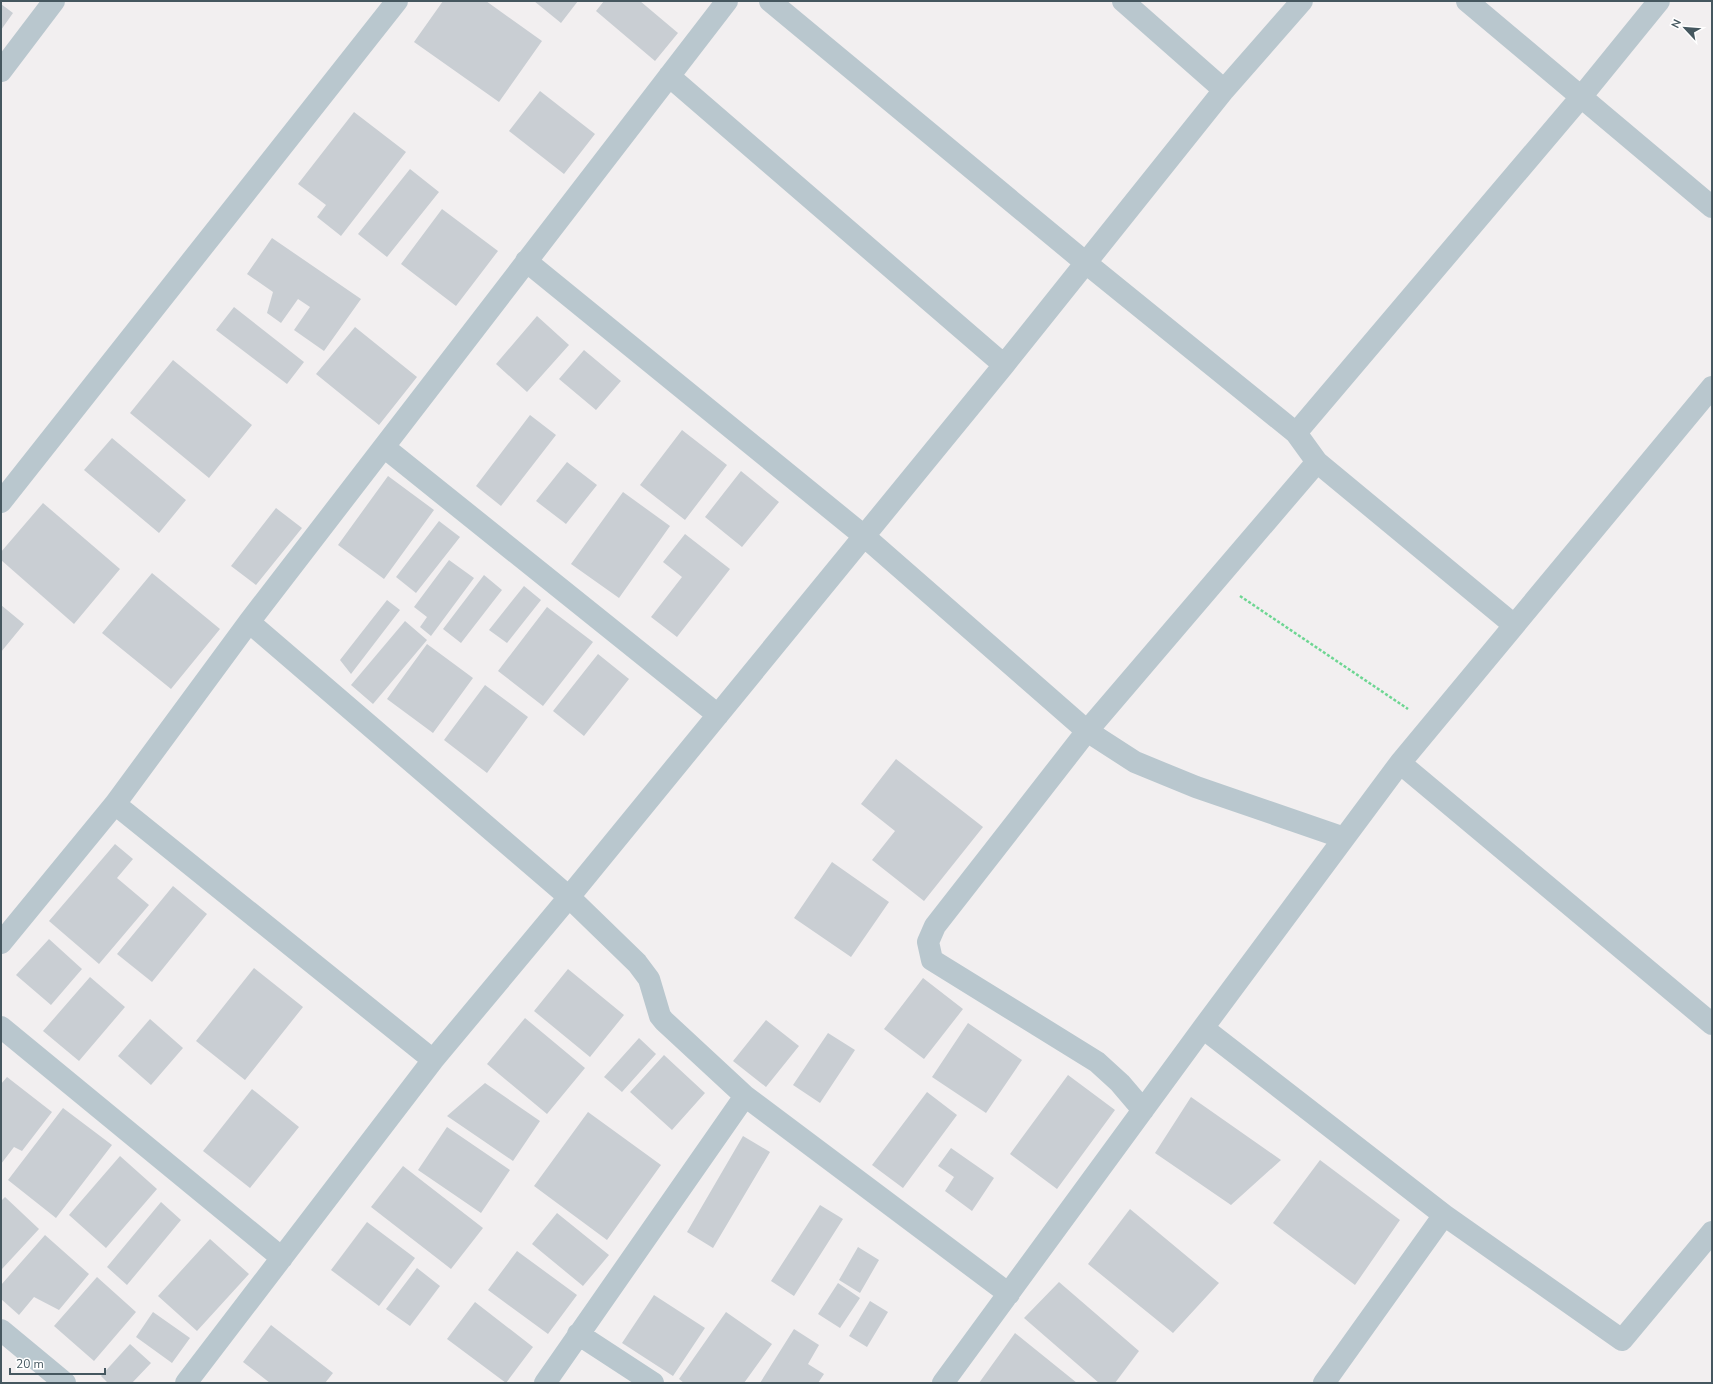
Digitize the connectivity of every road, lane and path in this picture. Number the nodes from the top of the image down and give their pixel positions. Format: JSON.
{"nodes":[{"id":1,"x":54,"y":1,"type":"edge"},
{"id":2,"x":397,"y":1,"type":"edge"},
{"id":3,"x":727,"y":1,"type":"edge"},
{"id":4,"x":770,"y":1,"type":"edge"},
{"id":5,"x":1123,"y":1,"type":"edge"},
{"id":6,"x":1302,"y":1,"type":"edge"},
{"id":7,"x":1467,"y":1,"type":"edge"},
{"id":8,"x":1659,"y":1,"type":"edge"},
{"id":9,"x":1,"y":71,"type":"edge"},
{"id":10,"x":669,"y":76,"type":"junction"},
{"id":11,"x":1224,"y":90,"type":"junction"},
{"id":12,"x":1581,"y":97,"type":"junction"},
{"id":13,"x":1712,"y":207,"type":"edge"},
{"id":14,"x":526,"y":261,"type":"junction"},
{"id":15,"x":1086,"y":263,"type":"junction"},
{"id":16,"x":1004,"y":365,"type":"junction"},
{"id":17,"x":1712,"y":387,"type":"edge"},
{"id":18,"x":1296,"y":433,"type":"junction"},
{"id":19,"x":384,"y":447,"type":"junction"},
{"id":20,"x":1317,"y":462,"type":"junction"},
{"id":21,"x":1,"y":502,"type":"edge"},
{"id":22,"x":864,"y":536,"type":"junction"},
{"id":23,"x":1216,"y":580,"type":"junction"},
{"id":24,"x":248,"y":622,"type":"junction"},
{"id":25,"x":1514,"y":626,"type":"junction"},
{"id":26,"x":718,"y":715,"type":"junction"},
{"id":27,"x":1432,"y":724,"type":"junction"},
{"id":28,"x":1087,"y":731,"type":"junction"},
{"id":29,"x":1400,"y":763,"type":"junction"},
{"id":30,"x":115,"y":804,"type":"junction"},
{"id":31,"x":1344,"y":838,"type":"junction"},
{"id":32,"x":569,"y":897,"type":"junction"},
{"id":33,"x":1,"y":943,"type":"edge"},
{"id":34,"x":1712,"y":1024,"type":"edge"},
{"id":35,"x":1,"y":1027,"type":"edge"},
{"id":36,"x":1203,"y":1028,"type":"junction"},
{"id":37,"x":433,"y":1060,"type":"junction"},
{"id":38,"x":745,"y":1096,"type":"junction"},
{"id":39,"x":1143,"y":1110,"type":"junction"},
{"id":40,"x":1444,"y":1215,"type":"junction"},
{"id":41,"x":1712,"y":1232,"type":"edge"},
{"id":42,"x":282,"y":1258,"type":"junction"},
{"id":43,"x":1009,"y":1294,"type":"junction"},
{"id":44,"x":1,"y":1330,"type":"edge"},
{"id":45,"x":578,"y":1334,"type":"junction"},
{"id":46,"x":66,"y":1383,"type":"edge"},
{"id":47,"x":186,"y":1383,"type":"edge"},
{"id":48,"x":544,"y":1383,"type":"edge"},
{"id":49,"x":653,"y":1383,"type":"edge"},
{"id":50,"x":943,"y":1383,"type":"edge"},
{"id":51,"x":1324,"y":1383,"type":"edge"}],
"edges":[{"from":1,"to":9,"type":"street"},
{"from":2,"to":21,"type":"street"},
{"from":3,"to":10,"type":"street"},
{"from":4,"to":15,"type":"street"},
{"from":5,"to":11,"type":"street"},
{"from":6,"to":11,"type":"street"},
{"from":7,"to":12,"type":"street"},
{"from":8,"to":12,"type":"street"},
{"from":10,"to":14,"type":"street"},
{"from":10,"to":16,"type":"street"},
{"from":11,"to":15,"type":"street"},
{"from":12,"to":13,"type":"street"},
{"from":12,"to":18,"type":"street"},
{"from":14,"to":19,"type":"street"},
{"from":14,"to":22,"type":"street"},
{"from":15,"to":16,"type":"street"},
{"from":15,"to":18,"type":"street"},
{"from":16,"to":22,"type":"street"},
{"from":17,"to":25,"type":"street"},
{"from":18,"to":20,"type":"street"},
{"from":19,"to":24,"type":"street"},
{"from":19,"to":26,"type":"street"},
{"from":20,"to":23,"type":"street"},
{"from":20,"to":25,"type":"street"},
{"from":22,"to":26,"type":"street"},
{"from":22,"to":28,"type":"street"},
{"from":23,"to":27,"type":"path"},
{"from":23,"to":28,"type":"street"},
{"from":24,"to":30,"type":"street"},
{"from":24,"to":32,"type":"street"},
{"from":25,"to":27,"type":"street"},
{"from":26,"to":32,"type":"street"},
{"from":27,"to":29,"type":"street"},
{"from":28,"to":31,"type":"street"},
{"from":28,"to":39,"type":"street"},
{"from":29,"to":31,"type":"street"},
{"from":29,"to":34,"type":"street"},
{"from":30,"to":33,"type":"street"},
{"from":30,"to":37,"type":"street"},
{"from":31,"to":36,"type":"street"},
{"from":32,"to":37,"type":"street"},
{"from":32,"to":38,"type":"street"},
{"from":35,"to":42,"type":"street"},
{"from":36,"to":39,"type":"street"},
{"from":36,"to":40,"type":"street"},
{"from":37,"to":42,"type":"street"},
{"from":38,"to":43,"type":"street"},
{"from":38,"to":45,"type":"street"},
{"from":39,"to":43,"type":"street"},
{"from":40,"to":41,"type":"street"},
{"from":40,"to":51,"type":"street"},
{"from":42,"to":47,"type":"street"},
{"from":43,"to":50,"type":"street"},
{"from":44,"to":46,"type":"street"},
{"from":45,"to":48,"type":"street"},
{"from":45,"to":49,"type":"street"}]}
